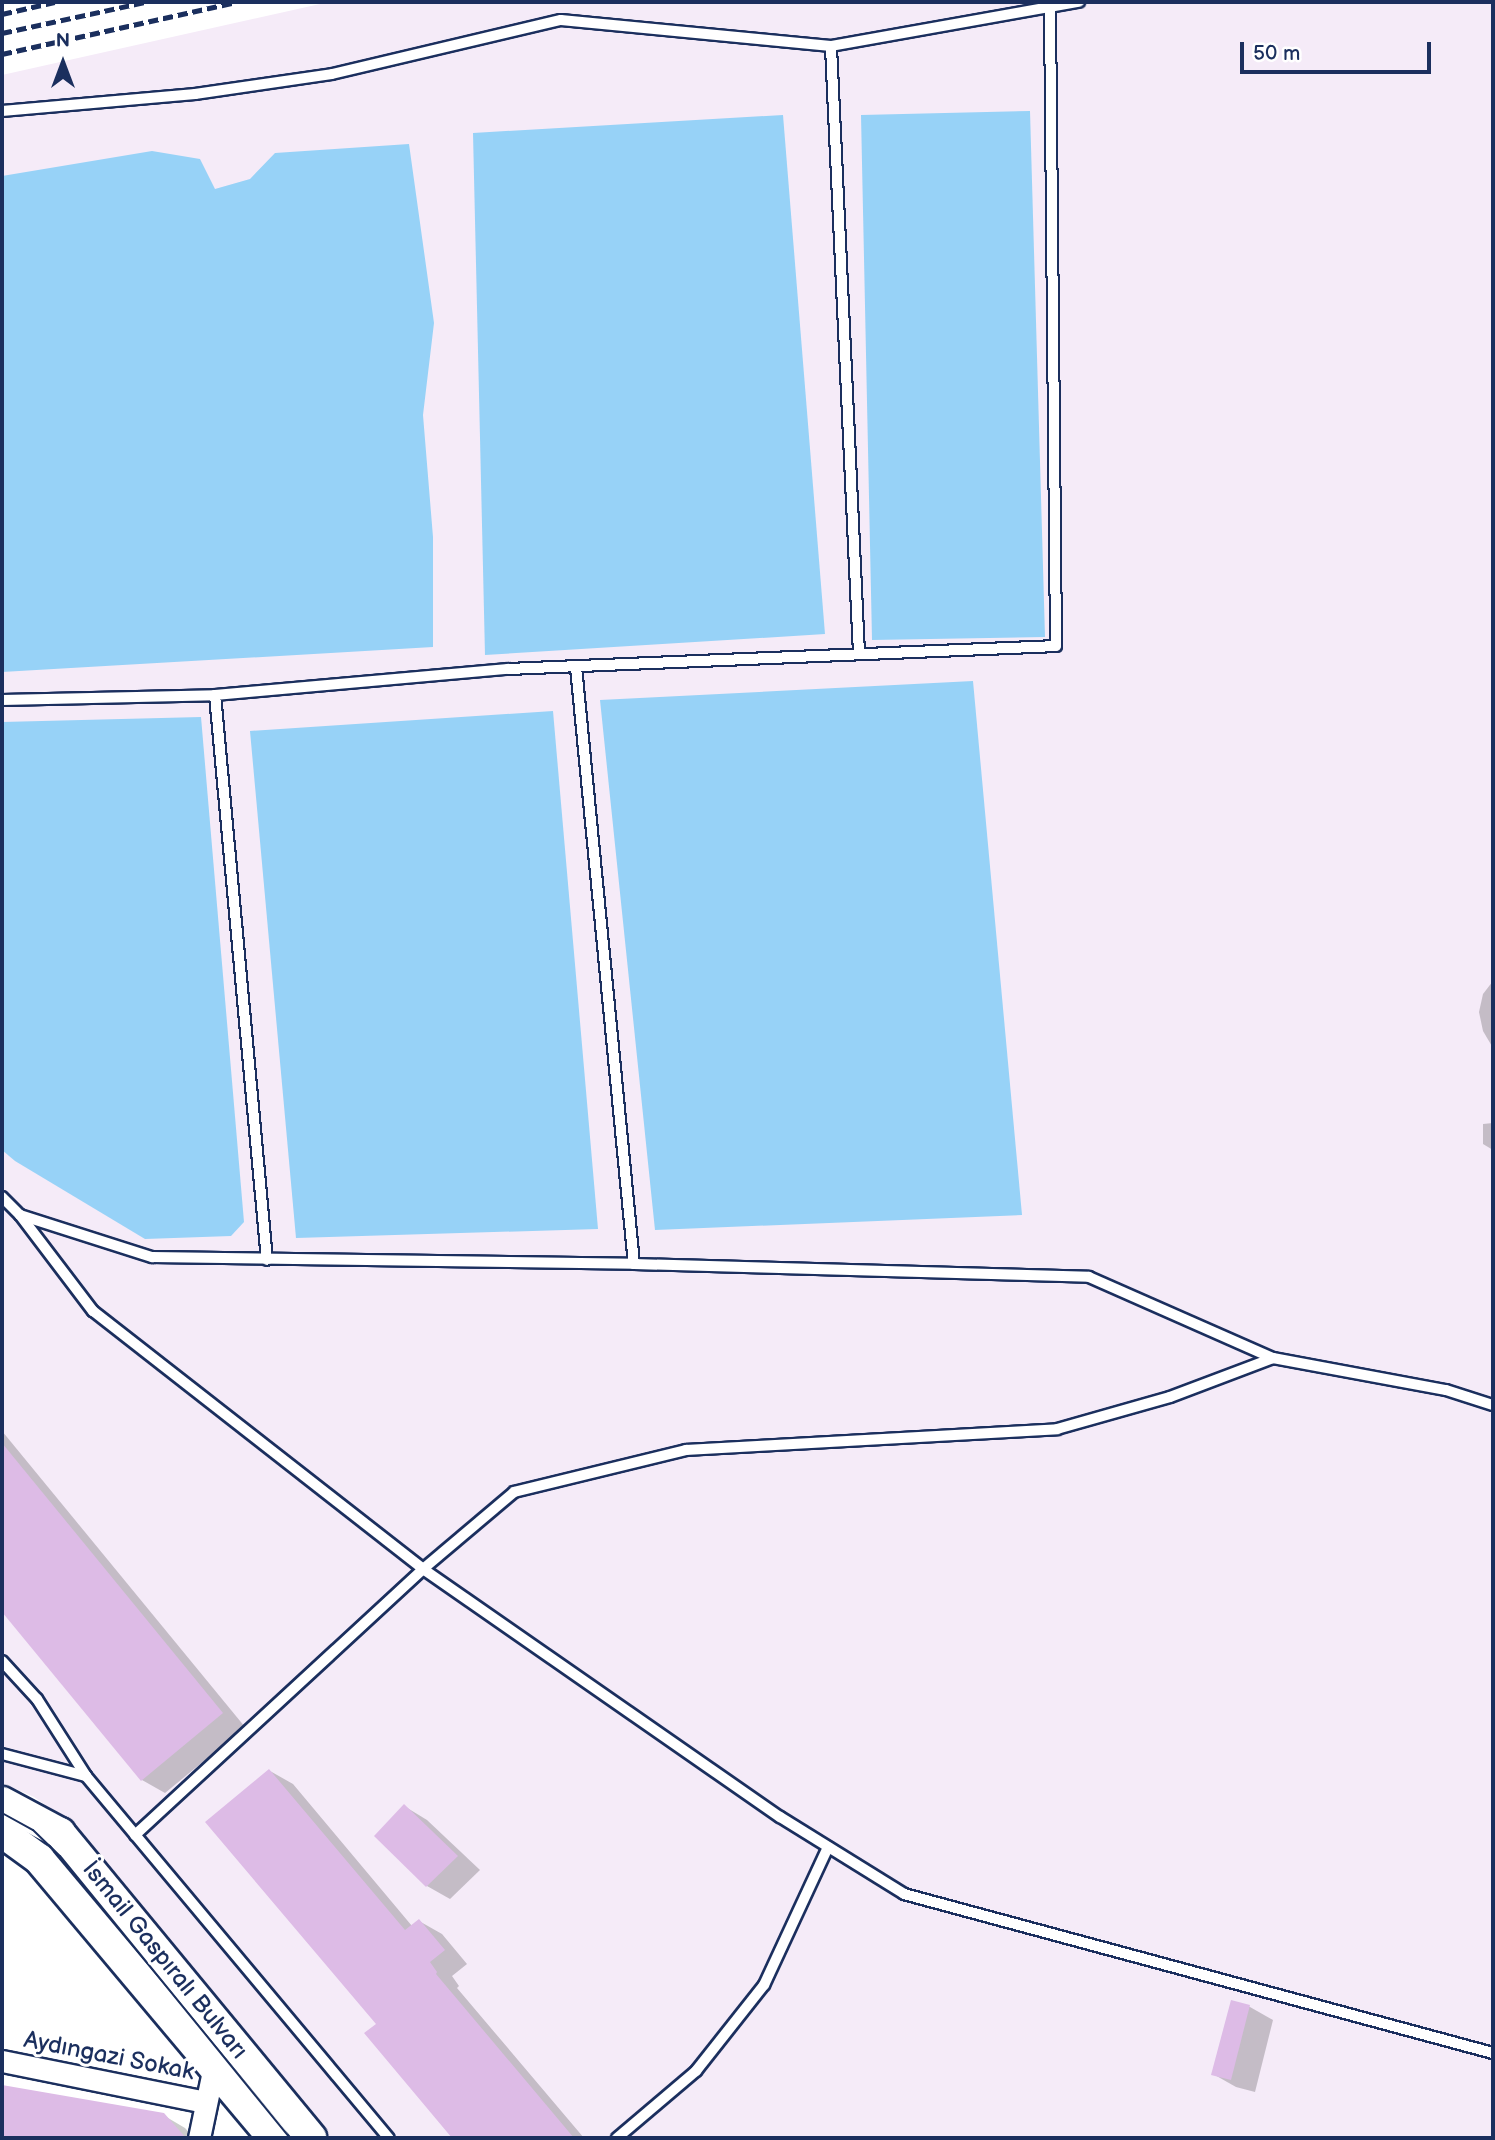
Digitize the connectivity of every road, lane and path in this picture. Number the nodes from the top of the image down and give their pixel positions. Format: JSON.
{"nodes":[{"id":1,"x":1079,"y":2,"type":"edge"},
{"id":2,"x":1050,"y":8,"type":"junction"},
{"id":3,"x":831,"y":46,"type":"junction"},
{"id":4,"x":2,"y":110,"type":"edge"},
{"id":5,"x":859,"y":654,"type":"junction"},
{"id":6,"x":576,"y":667,"type":"junction"},
{"id":7,"x":215,"y":695,"type":"junction"},
{"id":8,"x":2,"y":700,"type":"edge"},
{"id":9,"x":2,"y":1197,"type":"edge"},
{"id":10,"x":20,"y":1215,"type":"junction"},
{"id":11,"x":267,"y":1260,"type":"junction"},
{"id":12,"x":634,"y":1264,"type":"junction"},
{"id":13,"x":1273,"y":1359,"type":"junction"},
{"id":14,"x":1493,"y":1405,"type":"edge"},
{"id":15,"x":424,"y":1569,"type":"junction"},
{"id":16,"x":2,"y":1661,"type":"edge"},
{"id":17,"x":2,"y":1754,"type":"edge"},
{"id":18,"x":86,"y":1776,"type":"junction"},
{"id":19,"x":2,"y":1802,"type":"edge"},
{"id":20,"x":2,"y":1832,"type":"edge"},
{"id":21,"x":135,"y":1835,"type":"junction"},
{"id":22,"x":828,"y":1847,"type":"junction"},
{"id":23,"x":1493,"y":2053,"type":"edge"},
{"id":24,"x":2,"y":2061,"type":"edge"},
{"id":25,"x":214,"y":2066,"type":"junction"},
{"id":26,"x":206,"y":2102,"type":"junction"},
{"id":27,"x":198,"y":2138,"type":"edge"},
{"id":28,"x":273,"y":2138,"type":"edge"},
{"id":29,"x":311,"y":2138,"type":"edge"},
{"id":30,"x":389,"y":2138,"type":"edge"},
{"id":31,"x":617,"y":2138,"type":"edge"}],
"edges":[{"from":1,"to":2,"type":"lane"},
{"from":2,"to":3,"type":"lane"},
{"from":2,"to":5,"type":"lane"},
{"from":3,"to":4,"type":"lane"},
{"from":3,"to":5,"type":"lane"},
{"from":5,"to":6,"type":"lane"},
{"from":6,"to":7,"type":"lane"},
{"from":6,"to":12,"type":"lane"},
{"from":7,"to":8,"type":"lane"},
{"from":7,"to":11,"type":"lane"},
{"from":9,"to":10,"type":"lane"},
{"from":10,"to":11,"type":"lane"},
{"from":10,"to":15,"type":"lane"},
{"from":11,"to":12,"type":"lane"},
{"from":12,"to":13,"type":"lane"},
{"from":13,"to":14,"type":"lane"},
{"from":13,"to":15,"type":"lane"},
{"from":15,"to":21,"type":"lane"},
{"from":15,"to":22,"type":"lane"},
{"from":16,"to":18,"type":"lane"},
{"from":17,"to":18,"type":"lane"},
{"from":18,"to":21,"type":"lane"},
{"from":19,"to":29,"type":"main road","name":"İsmail Gaspıralı Bulvarı"},
{"from":20,"to":25,"type":"main road"},
{"from":21,"to":30,"type":"lane"},
{"from":22,"to":23,"type":"lane"},
{"from":22,"to":31,"type":"lane"},
{"from":24,"to":26,"type":"street","name":"Aydıngazi Sokak"},
{"from":25,"to":26,"type":"street"},
{"from":25,"to":28,"type":"main road"},
{"from":26,"to":27,"type":"street"}]}
